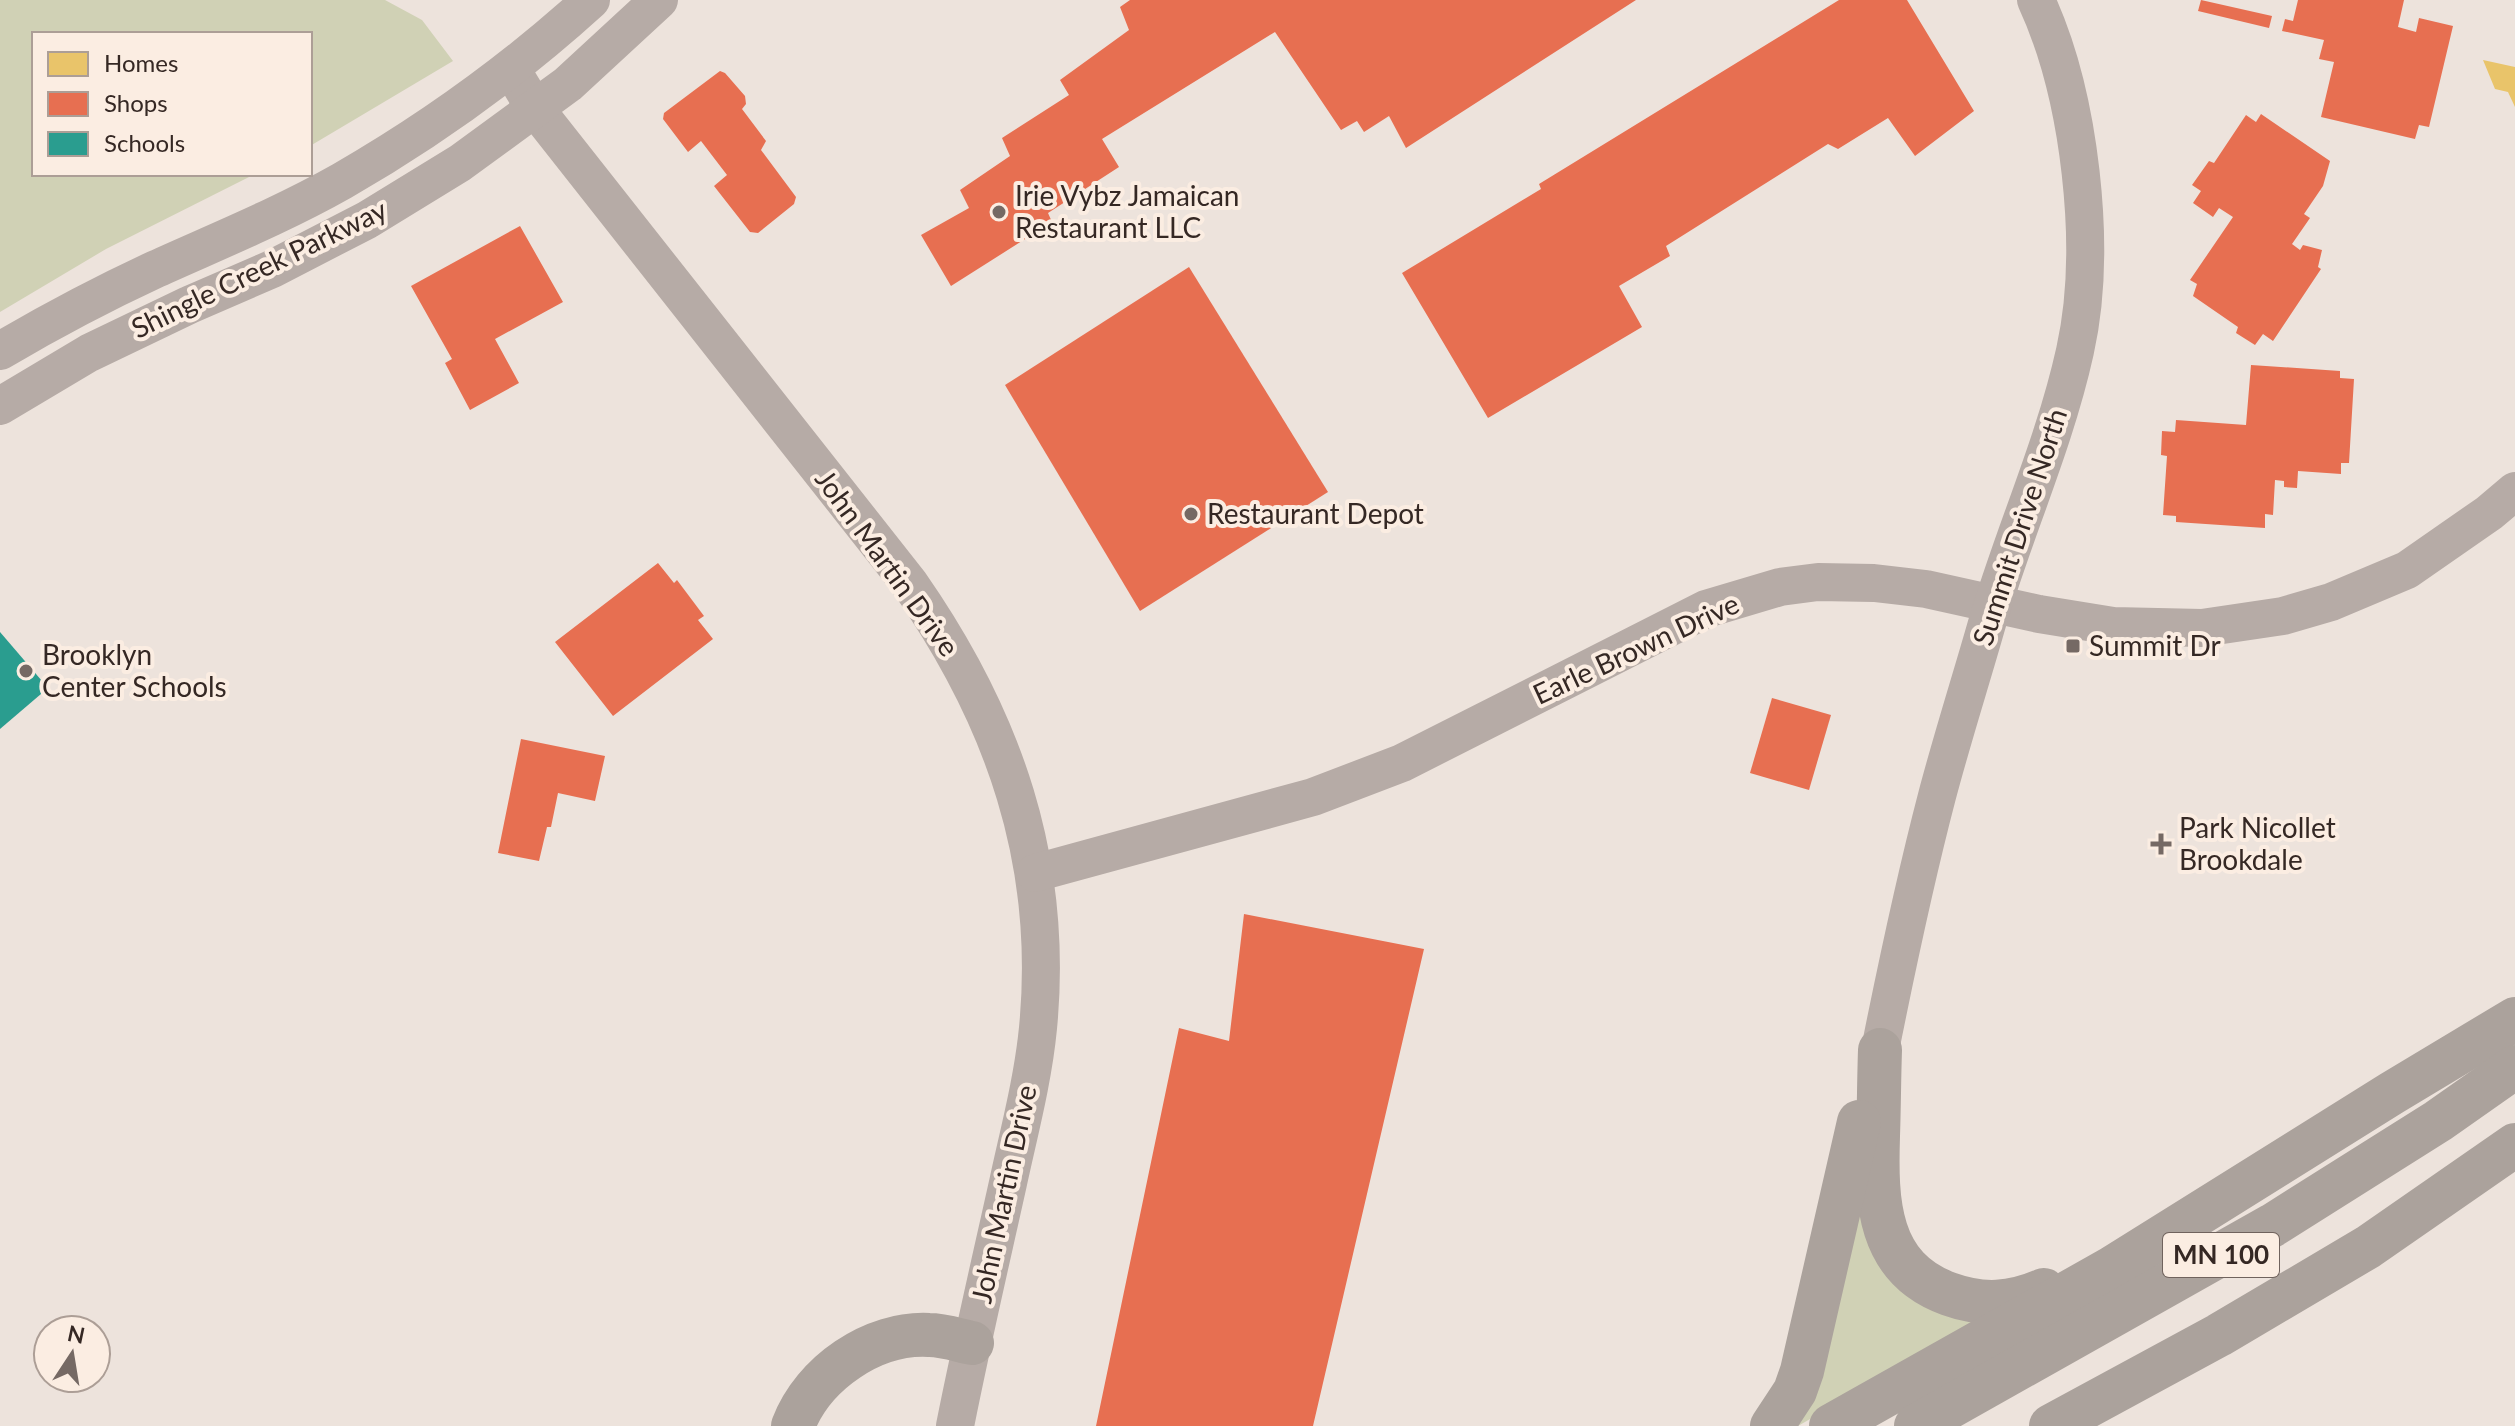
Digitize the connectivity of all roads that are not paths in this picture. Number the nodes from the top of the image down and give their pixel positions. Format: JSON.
{"nodes":[{"id":1,"x":591,"y":0,"type":"edge"},
{"id":2,"x":659,"y":0,"type":"edge"},
{"id":3,"x":2036,"y":0,"type":"edge"},
{"id":4,"x":511,"y":69,"type":"junction"},
{"id":5,"x":534,"y":107,"type":"junction"},
{"id":6,"x":0,"y":351,"type":"edge"},
{"id":7,"x":0,"y":406,"type":"edge"},
{"id":8,"x":2515,"y":491,"type":"edge"},
{"id":9,"x":1993,"y":605,"type":"junction"},
{"id":10,"x":1035,"y":873,"type":"junction"},
{"id":11,"x":2515,"y":1019,"type":"edge"},
{"id":12,"x":1880,"y":1050,"type":"junction"},
{"id":13,"x":2515,"y":1067,"type":"edge"},
{"id":14,"x":2515,"y":1145,"type":"edge"},
{"id":15,"x":2173,"y":1230,"type":"junction"},
{"id":16,"x":2219,"y":1335,"type":"junction"},
{"id":17,"x":972,"y":1343,"type":"junction"},
{"id":18,"x":793,"y":1426,"type":"edge"},
{"id":19,"x":955,"y":1426,"type":"edge"},
{"id":20,"x":1772,"y":1426,"type":"edge"},
{"id":21,"x":1831,"y":1426,"type":"edge"},
{"id":22,"x":1916,"y":1426,"type":"edge"},
{"id":23,"x":2051,"y":1426,"type":"edge"},
{"id":24,"x":2080,"y":1426,"type":"edge"}],
"edges":[{"from":1,"to":4,"type":"street","name":"Shingle Creek Parkway"},
{"from":2,"to":5,"type":"street","name":"Shingle Creek Parkway"},
{"from":3,"to":9,"type":"street","name":"Summit Drive North"},
{"from":4,"to":5,"type":"street","name":"John Martin Drive"},
{"from":4,"to":6,"type":"street","name":"Shingle Creek Parkway"},
{"from":5,"to":7,"type":"street","name":"Shingle Creek Parkway"},
{"from":5,"to":10,"type":"street","name":"John Martin Drive"},
{"from":8,"to":9,"type":"street","name":"Earle Brown Drive"},
{"from":9,"to":10,"type":"street","name":"Earle Brown Drive"},
{"from":9,"to":12,"type":"street","name":"Summit Drive North"},
{"from":10,"to":17,"type":"street","name":"John Martin Drive"},
{"from":11,"to":15,"type":"highway"},
{"from":12,"to":15,"type":"highway"},
{"from":12,"to":20,"type":"highway"},
{"from":13,"to":22,"type":"highway","number":"MN 100"},
{"from":14,"to":16,"type":"highway","number":"MN 100"},
{"from":15,"to":21,"type":"highway"},
{"from":16,"to":23,"type":"highway","number":"MN 100"},
{"from":16,"to":24,"type":"highway"},
{"from":17,"to":18,"type":"highway"},
{"from":17,"to":19,"type":"street","name":"John Martin Drive"}]}
